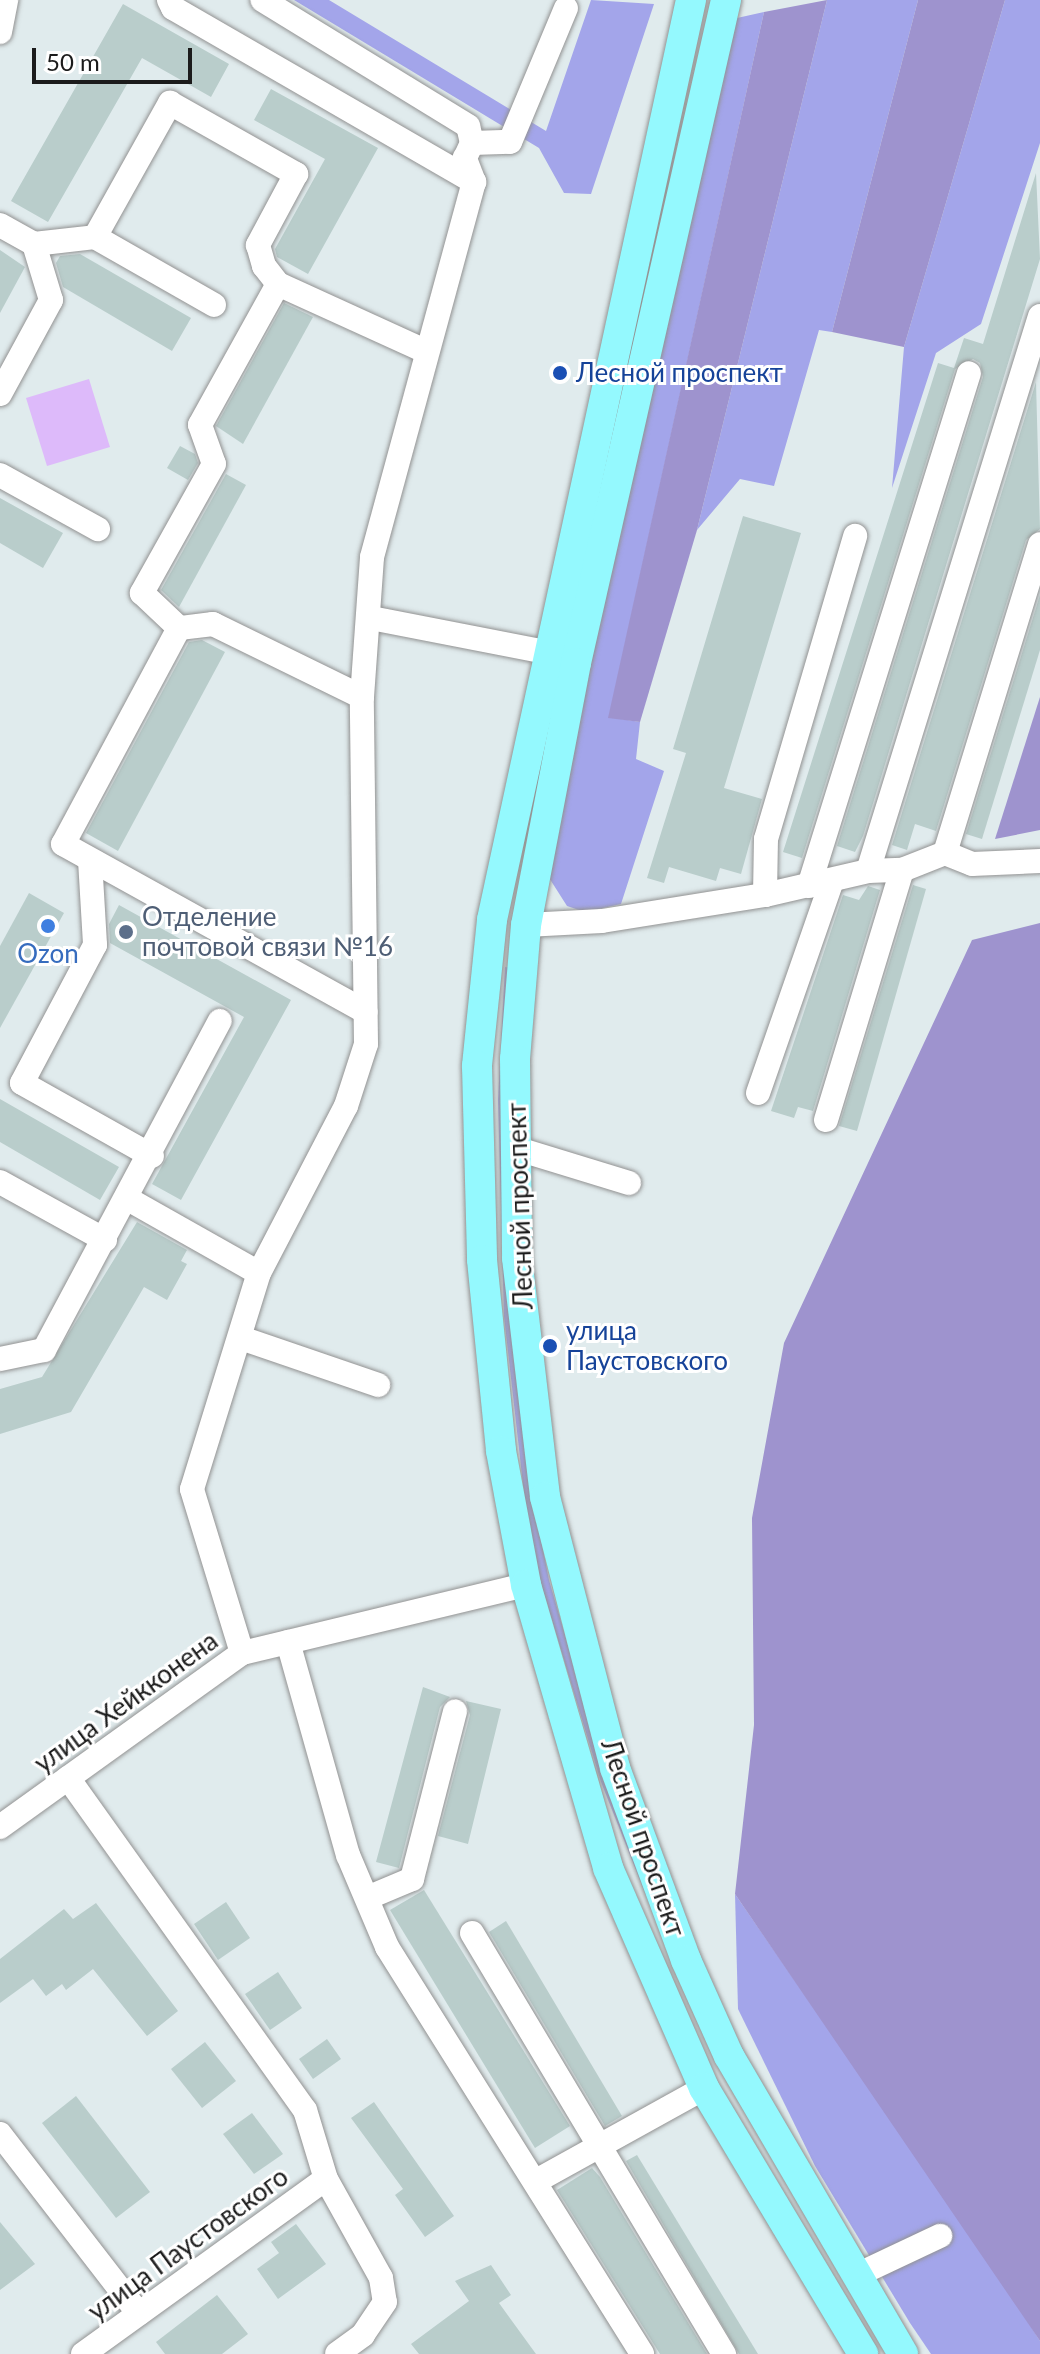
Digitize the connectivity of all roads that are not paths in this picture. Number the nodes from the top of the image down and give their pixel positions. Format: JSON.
{"nodes":[{"id":1,"x":6,"y":0,"type":"edge"},
{"id":2,"x":169,"y":0,"type":"edge"},
{"id":3,"x":262,"y":0,"type":"edge"},
{"id":4,"x":691,"y":0,"type":"edge"},
{"id":5,"x":726,"y":0,"type":"edge"},
{"id":6,"x":566,"y":8,"type":"dead end"},
{"id":7,"x":0,"y":32,"type":"edge"},
{"id":8,"x":472,"y":143,"type":"junction"},
{"id":9,"x":474,"y":182,"type":"junction"},
{"id":10,"x":0,"y":225,"type":"edge"},
{"id":11,"x":95,"y":237,"type":"junction"},
{"id":12,"x":34,"y":244,"type":"junction"},
{"id":13,"x":278,"y":284,"type":"junction"},
{"id":14,"x":214,"y":305,"type":"dead end"},
{"id":15,"x":1040,"y":316,"type":"edge"},
{"id":16,"x":425,"y":351,"type":"junction"},
{"id":17,"x":969,"y":373,"type":"dead end"},
{"id":18,"x":0,"y":394,"type":"edge"},
{"id":19,"x":0,"y":475,"type":"edge"},
{"id":20,"x":98,"y":529,"type":"dead end"},
{"id":21,"x":855,"y":536,"type":"dead end"},
{"id":22,"x":1040,"y":544,"type":"edge"},
{"id":23,"x":371,"y":618,"type":"junction"},
{"id":24,"x":179,"y":628,"type":"junction"},
{"id":25,"x":546,"y":652,"type":"junction"},
{"id":26,"x":362,"y":697,"type":"junction"},
{"id":27,"x":945,"y":853,"type":"junction"},
{"id":28,"x":90,"y":860,"type":"junction"},
{"id":29,"x":1040,"y":861,"type":"edge"},
{"id":30,"x":902,"y":870,"type":"junction"},
{"id":31,"x":868,"y":871,"type":"junction"},
{"id":32,"x":820,"y":885,"type":"junction"},
{"id":33,"x":765,"y":895,"type":"junction"},
{"id":34,"x":492,"y":920,"type":"junction"},
{"id":35,"x":526,"y":925,"type":"junction"},
{"id":36,"x":366,"y":1012,"type":"junction"},
{"id":37,"x":220,"y":1021,"type":"dead end"},
{"id":38,"x":758,"y":1093,"type":"dead end"},
{"id":39,"x":826,"y":1120,"type":"dead end"},
{"id":40,"x":518,"y":1149,"type":"junction"},
{"id":41,"x":152,"y":1156,"type":"junction"},
{"id":42,"x":0,"y":1182,"type":"edge"},
{"id":43,"x":629,"y":1183,"type":"dead end"},
{"id":44,"x":128,"y":1199,"type":"junction"},
{"id":45,"x":105,"y":1240,"type":"junction"},
{"id":46,"x":259,"y":1273,"type":"junction"},
{"id":47,"x":241,"y":1338,"type":"junction"},
{"id":48,"x":0,"y":1359,"type":"edge"},
{"id":49,"x":378,"y":1385,"type":"dead end"},
{"id":50,"x":526,"y":1585,"type":"junction"},
{"id":51,"x":288,"y":1642,"type":"junction"},
{"id":52,"x":242,"y":1653,"type":"junction"},
{"id":53,"x":455,"y":1711,"type":"dead end"},
{"id":54,"x":68,"y":1778,"type":"junction"},
{"id":55,"x":0,"y":1827,"type":"edge"},
{"id":56,"x":367,"y":1898,"type":"junction"},
{"id":57,"x":472,"y":1933,"type":"dead end"},
{"id":58,"x":704,"y":2088,"type":"junction"},
{"id":59,"x":0,"y":2134,"type":"edge"},
{"id":60,"x":600,"y":2150,"type":"junction"},
{"id":61,"x":326,"y":2179,"type":"junction"},
{"id":62,"x":538,"y":2180,"type":"junction"},
{"id":63,"x":940,"y":2236,"type":"dead end"},
{"id":64,"x":857,"y":2275,"type":"junction"},
{"id":65,"x":826,"y":2291,"type":"junction"},
{"id":66,"x":139,"y":2314,"type":"junction"},
{"id":67,"x":899,"y":2347,"type":"edge"},
{"id":68,"x":83,"y":2354,"type":"edge"},
{"id":69,"x":337,"y":2354,"type":"edge"},
{"id":70,"x":642,"y":2354,"type":"edge"},
{"id":71,"x":724,"y":2354,"type":"edge"},
{"id":72,"x":863,"y":2354,"type":"edge"}],
"edges":[{"from":1,"to":7,"type":"street"},
{"from":2,"to":9,"type":"street"},
{"from":3,"to":8,"type":"street"},
{"from":4,"to":25,"type":"main road","name":"Лесной проспект"},
{"from":5,"to":35,"type":"main road","name":"Лесной проспект"},
{"from":6,"to":8,"type":"street"},
{"from":8,"to":9,"type":"street"},
{"from":9,"to":16,"type":"street"},
{"from":10,"to":12,"type":"street"},
{"from":11,"to":12,"type":"street"},
{"from":11,"to":13,"type":"street"},
{"from":11,"to":14,"type":"street"},
{"from":12,"to":18,"type":"street"},
{"from":13,"to":16,"type":"street"},
{"from":13,"to":24,"type":"street"},
{"from":15,"to":31,"type":"street"},
{"from":16,"to":23,"type":"street"},
{"from":17,"to":32,"type":"street"},
{"from":19,"to":20,"type":"street"},
{"from":21,"to":33,"type":"street"},
{"from":22,"to":27,"type":"street"},
{"from":23,"to":25,"type":"street"},
{"from":23,"to":26,"type":"street"},
{"from":24,"to":26,"type":"street"},
{"from":24,"to":28,"type":"street"},
{"from":25,"to":34,"type":"main road","name":"Лесной проспект"},
{"from":26,"to":36,"type":"street"},
{"from":27,"to":29,"type":"street"},
{"from":27,"to":30,"type":"street"},
{"from":28,"to":36,"type":"street"},
{"from":28,"to":41,"type":"street"},
{"from":30,"to":31,"type":"street"},
{"from":30,"to":39,"type":"street"},
{"from":31,"to":32,"type":"street"},
{"from":32,"to":33,"type":"street"},
{"from":32,"to":38,"type":"street"},
{"from":33,"to":35,"type":"street"},
{"from":34,"to":35,"type":"main road"},
{"from":34,"to":50,"type":"main road","name":"Лесной проспект"},
{"from":35,"to":40,"type":"main road","name":"Лесной проспект"},
{"from":36,"to":46,"type":"street"},
{"from":37,"to":41,"type":"street"},
{"from":40,"to":43,"type":"street"},
{"from":40,"to":64,"type":"main road","name":"Лесной проспект"},
{"from":41,"to":44,"type":"street"},
{"from":42,"to":45,"type":"street"},
{"from":44,"to":45,"type":"street"},
{"from":44,"to":46,"type":"street"},
{"from":45,"to":48,"type":"street"},
{"from":46,"to":47,"type":"street"},
{"from":47,"to":49,"type":"street"},
{"from":47,"to":52,"type":"street"},
{"from":50,"to":51,"type":"street","name":"улица Хейкконена"},
{"from":50,"to":58,"type":"main road","name":"Лесной проспект"},
{"from":51,"to":52,"type":"street","name":"улица Хейкконена"},
{"from":51,"to":56,"type":"street"},
{"from":52,"to":54,"type":"street","name":"улица Хейкконена"},
{"from":53,"to":56,"type":"street"},
{"from":54,"to":55,"type":"street","name":"улица Хейкконена"},
{"from":54,"to":61,"type":"street"},
{"from":56,"to":62,"type":"street"},
{"from":57,"to":60,"type":"street"},
{"from":58,"to":60,"type":"street"},
{"from":58,"to":65,"type":"main road","name":"Лесной проспект"},
{"from":59,"to":66,"type":"street"},
{"from":60,"to":62,"type":"street"},
{"from":60,"to":71,"type":"street"},
{"from":61,"to":66,"type":"street","name":"улица Паустовского"},
{"from":61,"to":69,"type":"street"},
{"from":62,"to":70,"type":"street"},
{"from":63,"to":64,"type":"street"},
{"from":64,"to":65,"type":"main road"},
{"from":64,"to":67,"type":"main road","name":"Лесной проспект"},
{"from":65,"to":72,"type":"main road","name":"Лесной проспект"},
{"from":66,"to":68,"type":"street","name":"улица Паустовского"}]}
